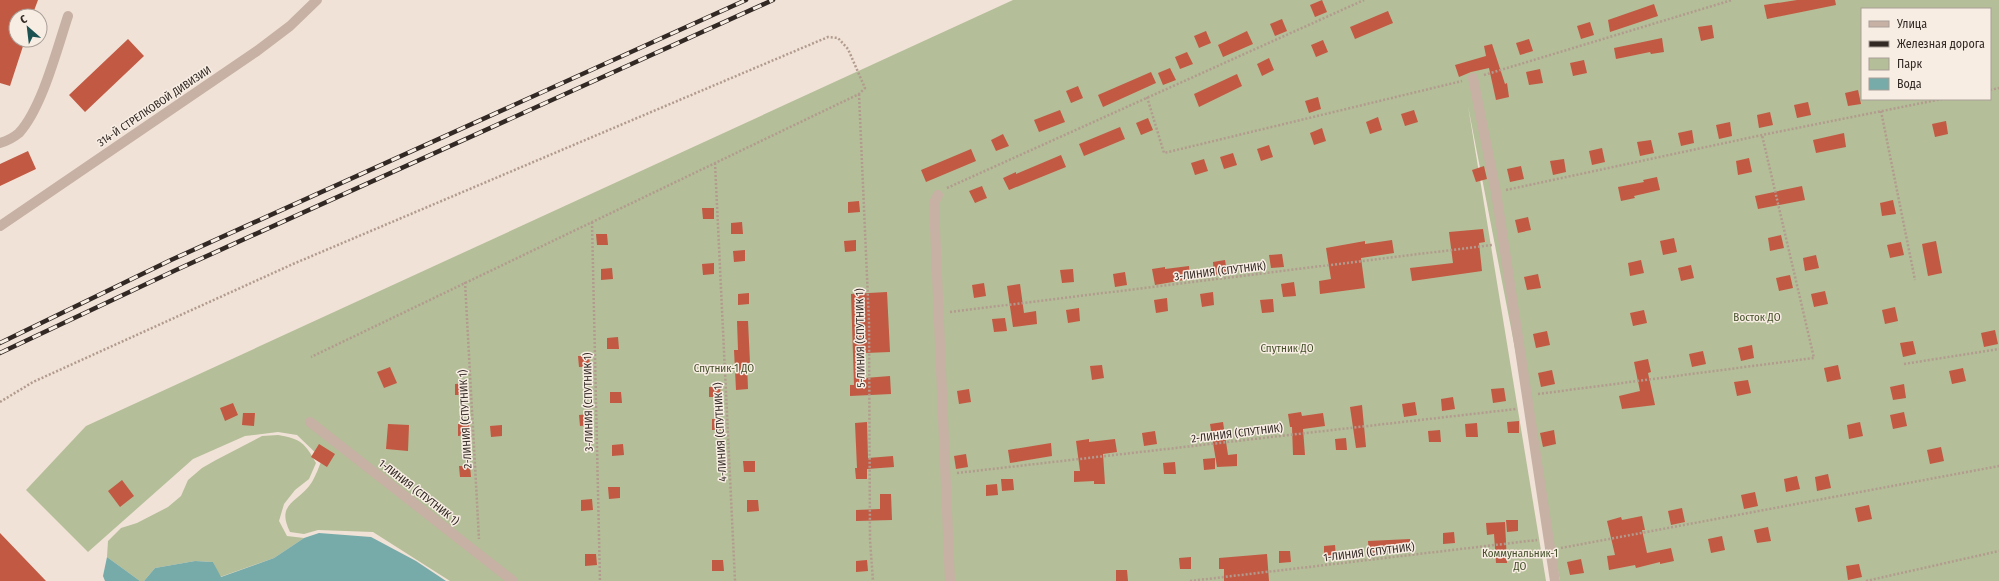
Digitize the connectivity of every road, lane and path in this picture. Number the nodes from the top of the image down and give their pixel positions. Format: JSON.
{"nodes":[{"id":1,"x":317,"y":0,"type":"edge"},
{"id":2,"x":1364,"y":0,"type":"edge"},
{"id":3,"x":1732,"y":0,"type":"edge"},
{"id":4,"x":68,"y":16,"type":"dead end"},
{"id":5,"x":1473,"y":78,"type":"junction"},
{"id":6,"x":859,"y":94,"type":"junction"},
{"id":7,"x":1147,"y":97,"type":"junction"},
{"id":8,"x":1937,"y":100,"type":"edge"},
{"id":9,"x":1880,"y":111,"type":"junction"},
{"id":10,"x":1762,"y":135,"type":"junction"},
{"id":11,"x":0,"y":143,"type":"edge"},
{"id":12,"x":715,"y":163,"type":"junction"},
{"id":13,"x":1496,"y":192,"type":"junction"},
{"id":14,"x":938,"y":195,"type":"joint"},
{"id":15,"x":592,"y":222,"type":"junction"},
{"id":16,"x":0,"y":226,"type":"edge"},
{"id":17,"x":1504,"y":243,"type":"junction"},
{"id":18,"x":1915,"y":280,"type":"dead end"},
{"id":19,"x":465,"y":282,"type":"junction"},
{"id":20,"x":939,"y":314,"type":"junction"},
{"id":21,"x":1999,"y":349,"type":"edge"},
{"id":22,"x":311,"y":356,"type":"dead end"},
{"id":23,"x":1904,"y":364,"type":"dead end"},
{"id":24,"x":1527,"y":396,"type":"junction"},
{"id":25,"x":0,"y":402,"type":"edge"},
{"id":26,"x":1529,"y":407,"type":"junction"},
{"id":27,"x":310,"y":422,"type":"dead end"},
{"id":28,"x":1999,"y":466,"type":"edge"},
{"id":29,"x":947,"y":475,"type":"junction"},
{"id":30,"x":1549,"y":539,"type":"junction"},
{"id":31,"x":1551,"y":550,"type":"junction"},
{"id":32,"x":1999,"y":551,"type":"edge"},
{"id":33,"x":480,"y":555,"type":"junction"},
{"id":34,"x":513,"y":581,"type":"edge"},
{"id":35,"x":600,"y":581,"type":"edge"},
{"id":36,"x":735,"y":581,"type":"edge"},
{"id":37,"x":873,"y":581,"type":"edge"},
{"id":38,"x":950,"y":581,"type":"edge"},
{"id":39,"x":1190,"y":581,"type":"edge"},
{"id":40,"x":1555,"y":581,"type":"edge"},
{"id":41,"x":1866,"y":581,"type":"edge"}],
"edges":[{"from":1,"to":16,"type":"street","name":"314-Й СТРЕЛКОВОЙ ДИВИЗИИ"},
{"from":2,"to":7,"type":"path"},
{"from":3,"to":5,"type":"path"},
{"from":4,"to":11,"type":"street"},
{"from":5,"to":7,"type":"path"},
{"from":5,"to":13,"type":"street"},
{"from":6,"to":12,"type":"path"},
{"from":6,"to":25,"type":"path","name":"5-ЛИНИЯ (СПУТНИК 1)"},
{"from":6,"to":37,"type":"path","name":"5-ЛИНИЯ (СПУТНИК 1)"},
{"from":7,"to":14,"type":"path"},
{"from":8,"to":9,"type":"path"},
{"from":9,"to":10,"type":"path"},
{"from":9,"to":18,"type":"path"},
{"from":10,"to":13,"type":"path"},
{"from":10,"to":24,"type":"path"},
{"from":12,"to":15,"type":"path"},
{"from":12,"to":36,"type":"path","name":"4-ЛИНИЯ (СПУТНИК 1)"},
{"from":13,"to":17,"type":"street"},
{"from":14,"to":20,"type":"street"},
{"from":15,"to":19,"type":"path"},
{"from":15,"to":35,"type":"path","name":"3-ЛИНИЯ (СПУТНИК 1)"},
{"from":17,"to":20,"type":"path","name":"3-ЛИНИЯ (СПУТНИК)"},
{"from":17,"to":24,"type":"street"},
{"from":19,"to":22,"type":"path"},
{"from":19,"to":33,"type":"path","name":"2-ЛИНИЯ (СПУТНИК 1)"},
{"from":20,"to":29,"type":"street"},
{"from":21,"to":23,"type":"path"},
{"from":24,"to":26,"type":"street"},
{"from":26,"to":29,"type":"path","name":"2-ЛИНИЯ (СПУТНИК)"},
{"from":26,"to":30,"type":"street"},
{"from":27,"to":33,"type":"street","name":"1-ЛИНИЯ (СПУТНИК 1)"},
{"from":28,"to":31,"type":"path"},
{"from":29,"to":38,"type":"street"},
{"from":30,"to":31,"type":"street"},
{"from":30,"to":39,"type":"path","name":"1-ЛИНИЯ (СПУТНИК)"},
{"from":31,"to":40,"type":"street"},
{"from":32,"to":41,"type":"path"},
{"from":33,"to":34,"type":"street","name":"1-ЛИНИЯ (СПУТНИК 1)"}]}
